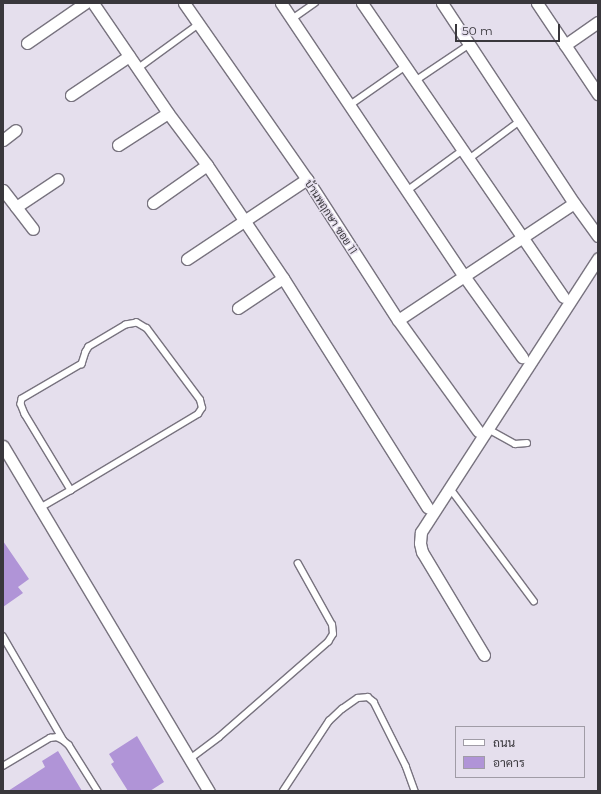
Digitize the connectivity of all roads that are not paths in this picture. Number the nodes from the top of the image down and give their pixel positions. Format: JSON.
{"nodes":[{"id":1,"x":85,"y":3,"type":"edge"},
{"id":2,"x":92,"y":3,"type":"edge"},
{"id":3,"x":184,"y":3,"type":"edge"},
{"id":4,"x":281,"y":3,"type":"edge"},
{"id":5,"x":315,"y":3,"type":"edge"},
{"id":6,"x":362,"y":3,"type":"edge"},
{"id":7,"x":442,"y":3,"type":"edge"},
{"id":8,"x":537,"y":3,"type":"edge"},
{"id":9,"x":292,"y":19,"type":"junction"},
{"id":10,"x":598,"y":22,"type":"edge"},
{"id":11,"x":199,"y":24,"type":"junction"},
{"id":12,"x":27,"y":43,"type":"dead end"},
{"id":13,"x":470,"y":44,"type":"junction"},
{"id":14,"x":565,"y":44,"type":"junction"},
{"id":15,"x":129,"y":56,"type":"junction"},
{"id":16,"x":406,"y":66,"type":"junction"},
{"id":17,"x":137,"y":68,"type":"junction"},
{"id":18,"x":416,"y":81,"type":"junction"},
{"id":19,"x":594,"y":82,"type":"edge"},
{"id":20,"x":598,"y":94,"type":"edge"},
{"id":21,"x":71,"y":95,"type":"dead end"},
{"id":22,"x":350,"y":105,"type":"junction"},
{"id":23,"x":168,"y":114,"type":"junction"},
{"id":24,"x":521,"y":121,"type":"junction"},
{"id":25,"x":16,"y":130,"type":"dead end"},
{"id":26,"x":3,"y":140,"type":"edge"},
{"id":27,"x":118,"y":145,"type":"dead end"},
{"id":28,"x":466,"y":155,"type":"junction"},
{"id":29,"x":207,"y":165,"type":"junction"},
{"id":30,"x":58,"y":179,"type":"dead end"},
{"id":31,"x":307,"y":179,"type":"junction"},
{"id":32,"x":3,"y":190,"type":"edge"},
{"id":33,"x":408,"y":190,"type":"junction"},
{"id":34,"x":154,"y":203,"type":"dead end"},
{"id":35,"x":574,"y":203,"type":"junction"},
{"id":36,"x":16,"y":207,"type":"junction"},
{"id":37,"x":244,"y":221,"type":"junction"},
{"id":38,"x":33,"y":229,"type":"dead end"},
{"id":39,"x":598,"y":236,"type":"edge"},
{"id":40,"x":521,"y":238,"type":"junction"},
{"id":41,"x":598,"y":258,"type":"edge"},
{"id":42,"x":187,"y":259,"type":"dead end"},
{"id":43,"x":464,"y":276,"type":"junction"},
{"id":44,"x":282,"y":278,"type":"junction"},
{"id":45,"x":563,"y":297,"type":"dead end"},
{"id":46,"x":238,"y":308,"type":"dead end"},
{"id":47,"x":398,"y":320,"type":"junction"},
{"id":48,"x":522,"y":357,"type":"dead end"},
{"id":49,"x":483,"y":430,"type":"junction"},
{"id":50,"x":526,"y":443,"type":"dead end"},
{"id":51,"x":3,"y":447,"type":"edge"},
{"id":52,"x":450,"y":488,"type":"junction"},
{"id":53,"x":71,"y":490,"type":"junction"},
{"id":54,"x":427,"y":507,"type":"dead end"},
{"id":55,"x":40,"y":508,"type":"junction"},
{"id":56,"x":298,"y":564,"type":"dead end"},
{"id":57,"x":534,"y":601,"type":"dead end"},
{"id":58,"x":3,"y":636,"type":"edge"},
{"id":59,"x":484,"y":655,"type":"dead end"},
{"id":60,"x":63,"y":740,"type":"junction"},
{"id":61,"x":190,"y":759,"type":"junction"},
{"id":62,"x":3,"y":766,"type":"edge"},
{"id":63,"x":98,"y":791,"type":"edge"},
{"id":64,"x":209,"y":791,"type":"edge"},
{"id":65,"x":283,"y":791,"type":"edge"},
{"id":66,"x":415,"y":791,"type":"edge"}],
"edges":[{"from":1,"to":12,"type":"street"},
{"from":2,"to":15,"type":"street"},
{"from":3,"to":11,"type":"street","name":"บ้านพฤกษา ซอย 11"},
{"from":4,"to":9,"type":"street"},
{"from":5,"to":9,"type":"lane"},
{"from":6,"to":16,"type":"street"},
{"from":7,"to":13,"type":"street"},
{"from":8,"to":14,"type":"street"},
{"from":9,"to":22,"type":"street"},
{"from":10,"to":14,"type":"street"},
{"from":11,"to":17,"type":"lane"},
{"from":11,"to":31,"type":"street","name":"บ้านพฤกษา ซอย 11"},
{"from":13,"to":18,"type":"lane"},
{"from":13,"to":24,"type":"street"},
{"from":14,"to":19,"type":"street"},
{"from":15,"to":17,"type":"street"},
{"from":15,"to":21,"type":"street"},
{"from":16,"to":18,"type":"street"},
{"from":16,"to":22,"type":"lane"},
{"from":17,"to":23,"type":"street"},
{"from":18,"to":28,"type":"street"},
{"from":19,"to":20,"type":"street"},
{"from":22,"to":33,"type":"street"},
{"from":23,"to":27,"type":"street"},
{"from":23,"to":29,"type":"street"},
{"from":24,"to":28,"type":"lane"},
{"from":24,"to":35,"type":"street"},
{"from":25,"to":26,"type":"street"},
{"from":28,"to":33,"type":"lane"},
{"from":28,"to":40,"type":"street"},
{"from":29,"to":34,"type":"street"},
{"from":29,"to":37,"type":"street"},
{"from":30,"to":36,"type":"street"},
{"from":31,"to":37,"type":"street"},
{"from":31,"to":47,"type":"street","name":"บ้านพฤกษา ซอย 11"},
{"from":32,"to":36,"type":"street"},
{"from":33,"to":43,"type":"street"},
{"from":35,"to":39,"type":"street"},
{"from":35,"to":40,"type":"street"},
{"from":36,"to":38,"type":"street"},
{"from":37,"to":42,"type":"street"},
{"from":37,"to":44,"type":"street"},
{"from":40,"to":43,"type":"street"},
{"from":40,"to":45,"type":"street"},
{"from":41,"to":49,"type":"street"},
{"from":43,"to":47,"type":"street"},
{"from":43,"to":48,"type":"street"},
{"from":44,"to":46,"type":"street"},
{"from":44,"to":54,"type":"street"},
{"from":47,"to":49,"type":"street","name":"บ้านพฤกษา ซอย 11"},
{"from":49,"to":50,"type":"lane"},
{"from":49,"to":52,"type":"street"},
{"from":51,"to":55,"type":"street"},
{"from":52,"to":57,"type":"lane"},
{"from":52,"to":59,"type":"street"},
{"from":53,"to":53,"type":"lane"},
{"from":53,"to":55,"type":"lane"},
{"from":55,"to":61,"type":"street"},
{"from":56,"to":61,"type":"lane"},
{"from":58,"to":60,"type":"lane"},
{"from":60,"to":62,"type":"lane"},
{"from":60,"to":63,"type":"lane"},
{"from":61,"to":64,"type":"street"},
{"from":65,"to":66,"type":"lane"}]}
